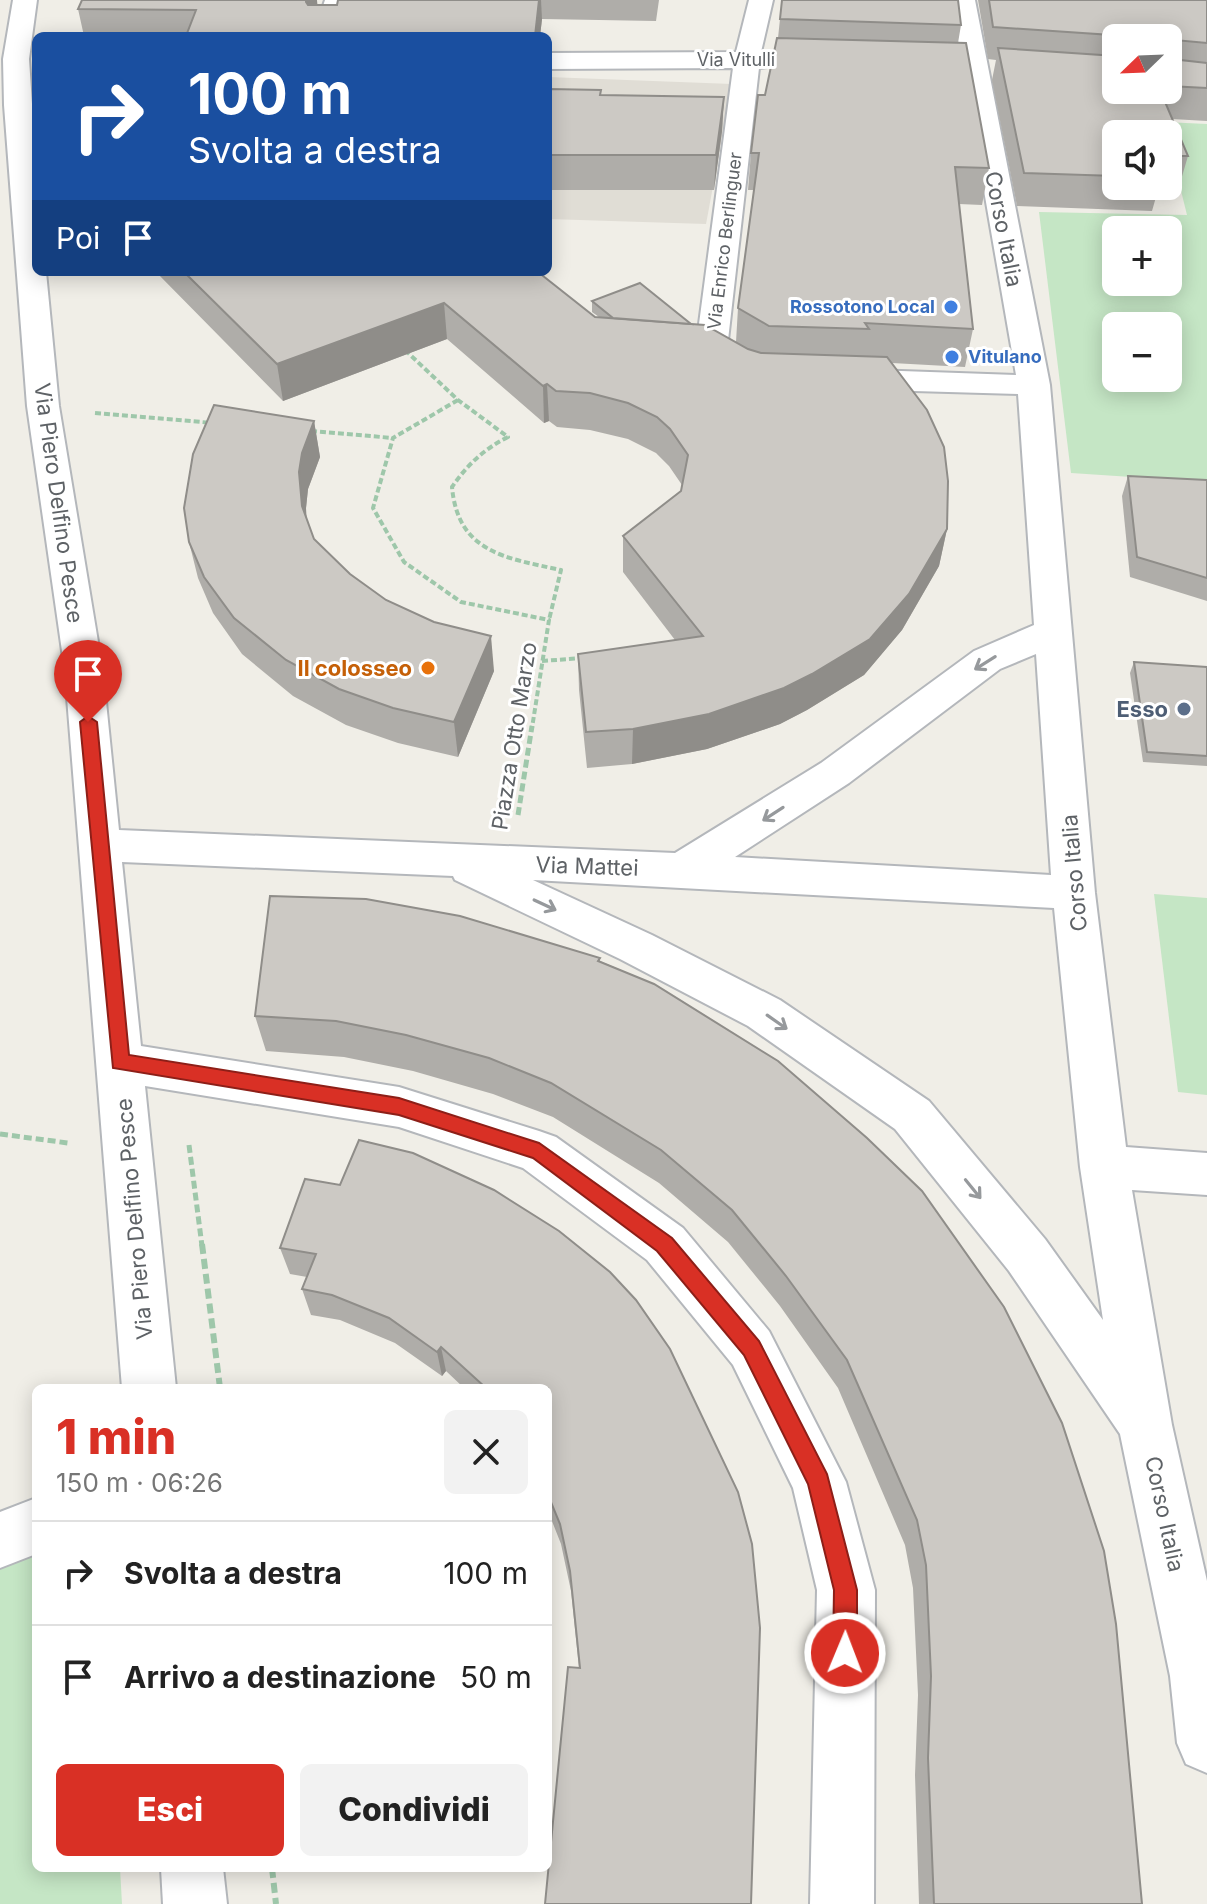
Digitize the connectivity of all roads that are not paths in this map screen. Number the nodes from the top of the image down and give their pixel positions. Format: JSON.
{"nodes":[{"id":1,"x":25,"y":0,"type":"edge"},
{"id":2,"x":337,"y":0,"type":"edge"},
{"id":3,"x":761,"y":0,"type":"edge"},
{"id":4,"x":963,"y":0,"type":"edge"},
{"id":5,"x":327,"y":32,"type":"edge"},
{"id":6,"x":747,"y":59,"type":"junction"},
{"id":7,"x":26,"y":60,"type":"edge"},
{"id":8,"x":552,"y":61,"type":"edge"},
{"id":9,"x":792,"y":61,"type":"edge"},
{"id":10,"x":637,"y":345,"type":"edge"},
{"id":11,"x":812,"y":378,"type":"edge"},
{"id":12,"x":1034,"y":385,"type":"junction"},
{"id":13,"x":1055,"y":631,"type":"junction"},
{"id":14,"x":101,"y":845,"type":"junction"},
{"id":15,"x":449,"y":860,"type":"junction"},
{"id":16,"x":682,"y":870,"type":"junction"},
{"id":17,"x":1074,"y":893,"type":"junction"},
{"id":18,"x":120,"y":1062,"type":"junction"},
{"id":19,"x":1104,"y":1167,"type":"junction"},
{"id":20,"x":1207,"y":1174,"type":"edge"},
{"id":21,"x":149,"y":1384,"type":"edge"},
{"id":22,"x":1145,"y":1425,"type":"junction"},
{"id":23,"x":32,"y":1528,"type":"edge"},
{"id":24,"x":0,"y":1540,"type":"edge"},
{"id":25,"x":1207,"y":1743,"type":"edge"},
{"id":26,"x":192,"y":1872,"type":"edge"},
{"id":27,"x":195,"y":1904,"type":"edge"},
{"id":28,"x":842,"y":1904,"type":"edge"}],
"edges":[{"from":1,"to":7,"type":"street","name":"Via Piero Delfino Pesce"},
{"from":2,"to":5,"type":"street"},
{"from":3,"to":6,"type":"street","name":"Via Enrico Berlinguer"},
{"from":4,"to":12,"type":"street","name":"Corso Italia"},
{"from":6,"to":8,"type":"street","name":"Via Vitulli"},
{"from":6,"to":9,"type":"street","name":"Via Vitulli"},
{"from":6,"to":10,"type":"street","name":"Via Enrico Berlinguer"},
{"from":7,"to":14,"type":"street","name":"Via Piero Delfino Pesce"},
{"from":11,"to":12,"type":"street"},
{"from":12,"to":13,"type":"street","name":"Corso Italia"},
{"from":13,"to":16,"type":"street","one_way":true},
{"from":13,"to":17,"type":"street","name":"Corso Italia"},
{"from":14,"to":15,"type":"street","name":"Via Mattei"},
{"from":14,"to":18,"type":"street","name":"Via Piero Delfino Pesce"},
{"from":15,"to":16,"type":"street","name":"Via Mattei"},
{"from":15,"to":22,"type":"street","one_way":true},
{"from":16,"to":17,"type":"street","name":"Via Mattei"},
{"from":17,"to":19,"type":"street","name":"Corso Italia"},
{"from":18,"to":21,"type":"street","name":"Via Piero Delfino Pesce"},
{"from":18,"to":28,"type":"street"},
{"from":19,"to":20,"type":"street"},
{"from":19,"to":22,"type":"street","name":"Corso Italia"},
{"from":22,"to":25,"type":"street","name":"Corso Italia"},
{"from":23,"to":24,"type":"street"},
{"from":26,"to":27,"type":"street"}]}
